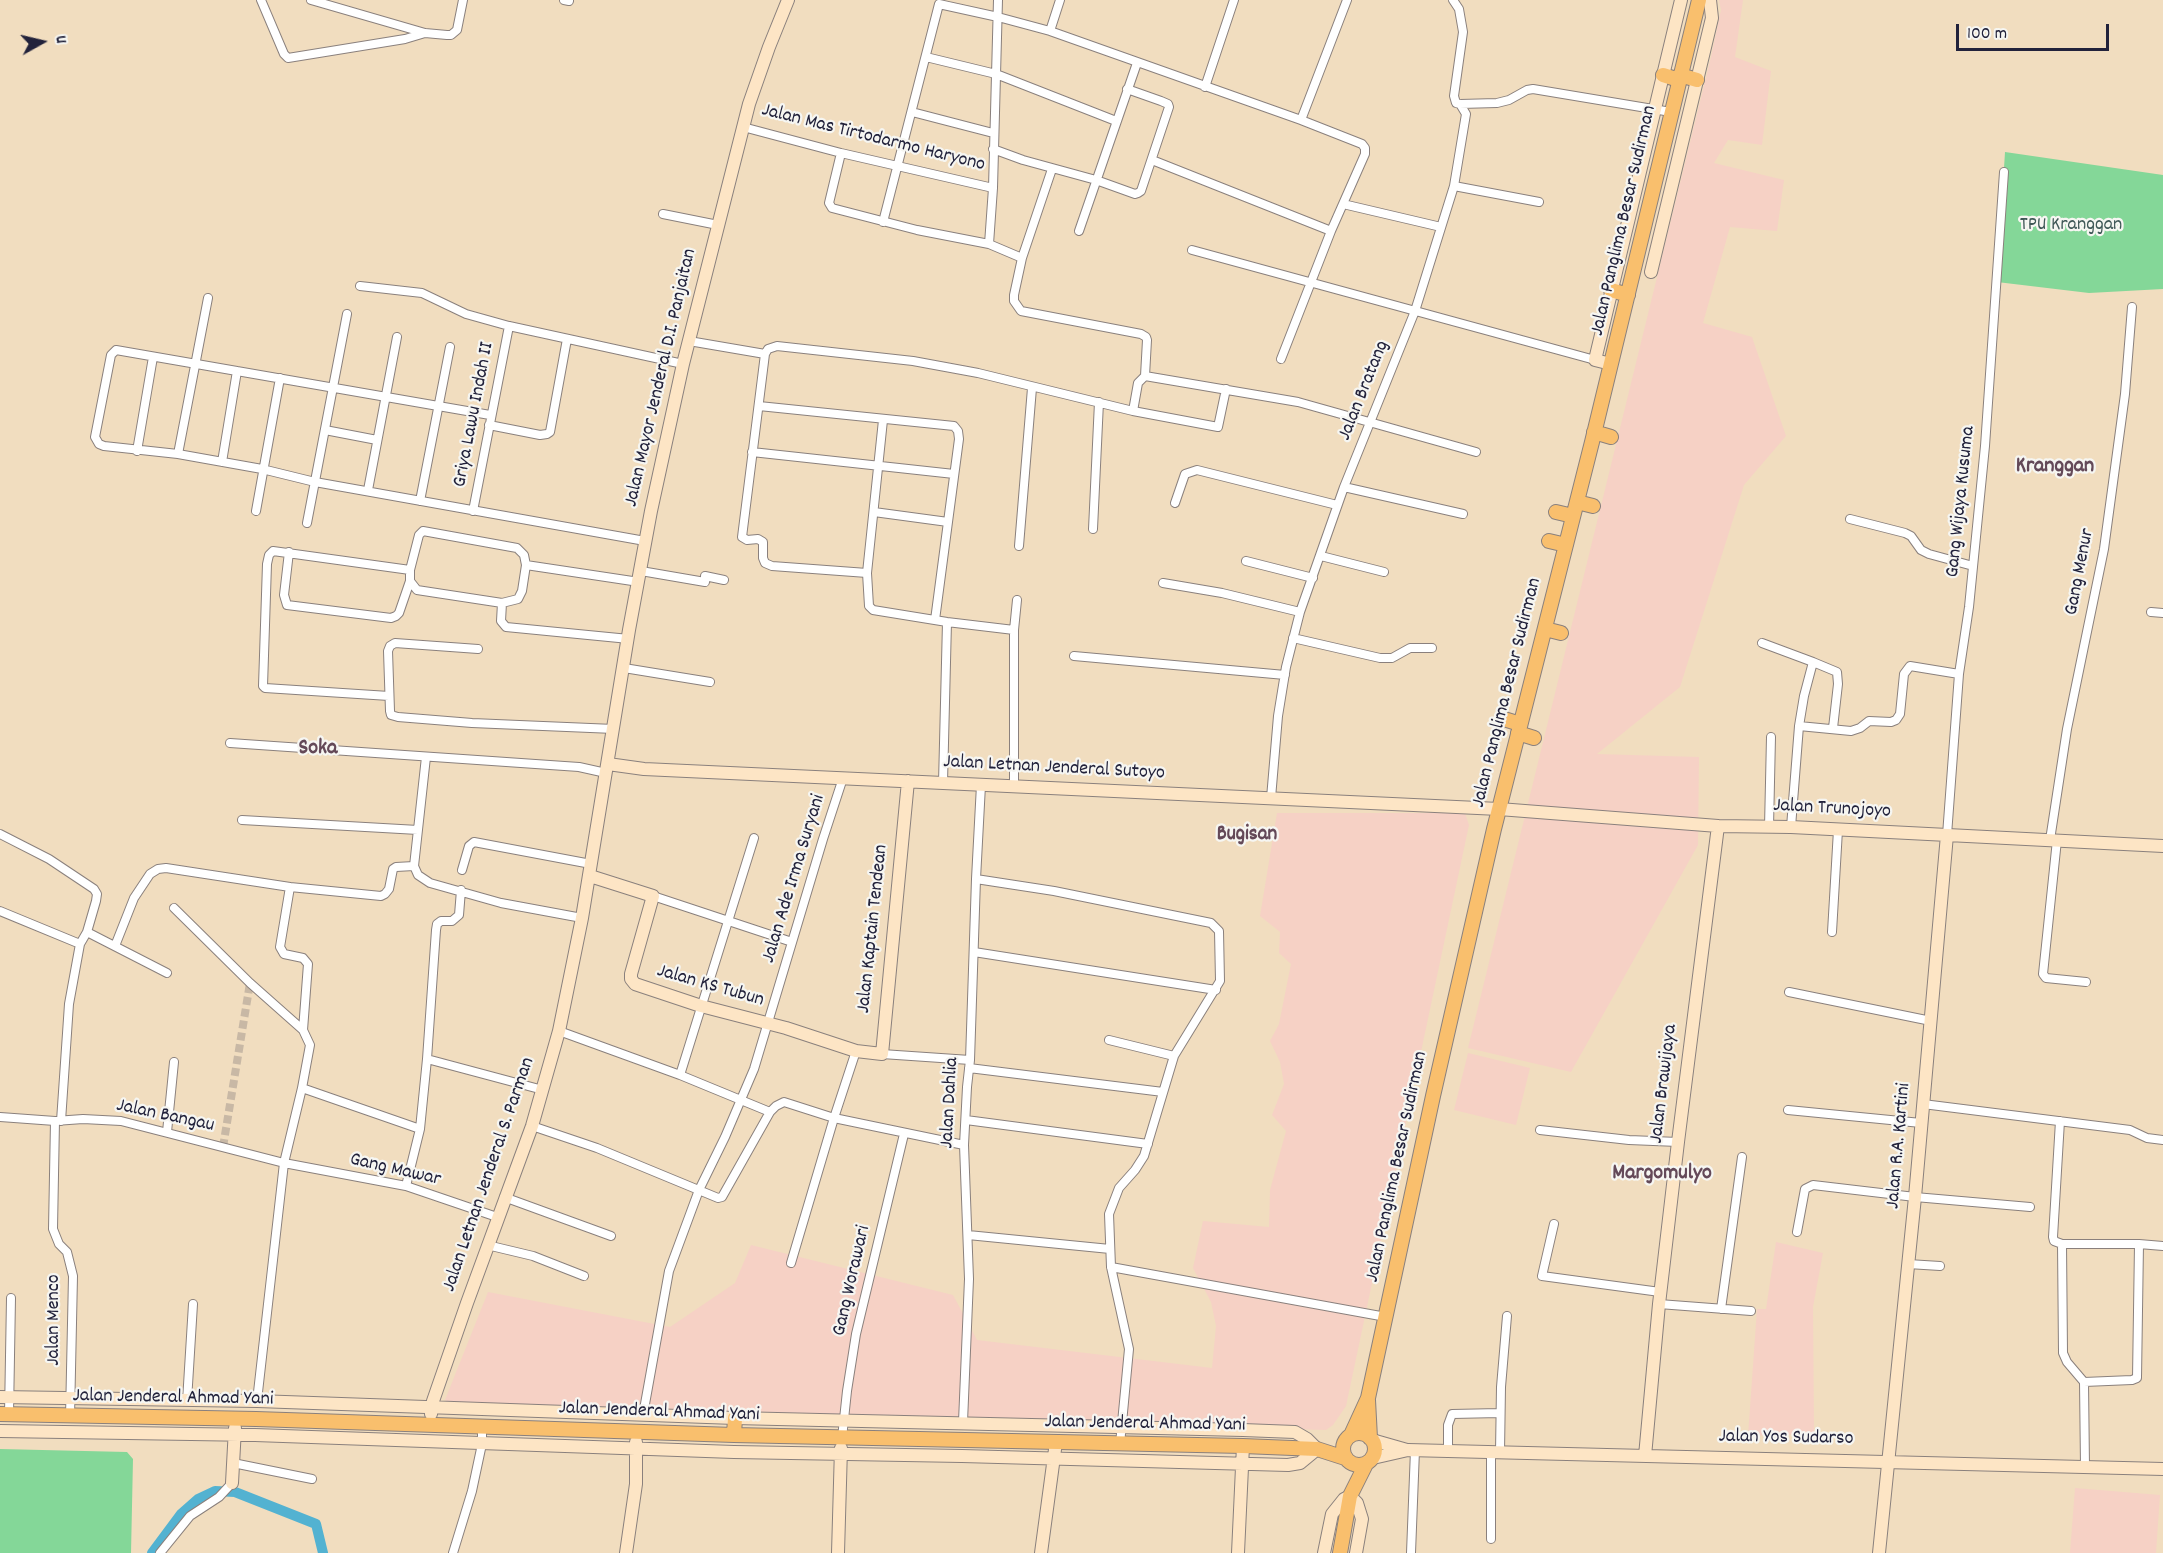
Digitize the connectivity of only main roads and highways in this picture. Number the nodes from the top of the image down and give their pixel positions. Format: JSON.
{"nodes":[{"id":1,"x":1699,"y":0,"type":"edge"},
{"id":2,"x":1663,"y":75,"type":"road end"},
{"id":3,"x":1679,"y":78,"type":"junction"},
{"id":4,"x":1697,"y":80,"type":"road end"},
{"id":5,"x":1611,"y":290,"type":"road end"},
{"id":6,"x":1628,"y":295,"type":"junction"},
{"id":7,"x":1594,"y":432,"type":"junction"},
{"id":8,"x":1611,"y":437,"type":"dead end"},
{"id":9,"x":1577,"y":502,"type":"junction"},
{"id":10,"x":1593,"y":506,"type":"dead end"},
{"id":11,"x":1556,"y":512,"type":"dead end"},
{"id":12,"x":1573,"y":516,"type":"junction"},
{"id":13,"x":1549,"y":541,"type":"dead end"},
{"id":14,"x":1566,"y":545,"type":"junction"},
{"id":15,"x":1545,"y":628,"type":"junction"},
{"id":16,"x":1561,"y":633,"type":"dead end"},
{"id":17,"x":1504,"y":720,"type":"dead end"},
{"id":18,"x":1519,"y":728,"type":"junction"},
{"id":19,"x":1534,"y":738,"type":"dead end"},
{"id":20,"x":1368,"y":1398,"type":"junction"},
{"id":21,"x":5,"y":1414,"type":"edge"},
{"id":22,"x":735,"y":1418,"type":"road end"},
{"id":23,"x":734,"y":1435,"type":"junction"},
{"id":24,"x":1348,"y":1438,"type":"junction"},
{"id":25,"x":1371,"y":1439,"type":"junction"},
{"id":26,"x":1317,"y":1449,"type":"junction"},
{"id":27,"x":1346,"y":1459,"type":"junction"},
{"id":28,"x":1369,"y":1461,"type":"junction"},
{"id":29,"x":1350,"y":1496,"type":"junction"},
{"id":30,"x":1340,"y":1553,"type":"edge"}],
"edges":[{"from":1,"to":3,"type":"main road","name":"Jalan Panglima Besar Sudirman"},
{"from":2,"to":3,"type":"main road"},
{"from":3,"to":4,"type":"main road"},
{"from":3,"to":6,"type":"main road","name":"Jalan Panglima Besar Sudirman"},
{"from":5,"to":6,"type":"main road"},
{"from":6,"to":7,"type":"main road","name":"Jalan Panglima Besar Sudirman"},
{"from":7,"to":8,"type":"main road"},
{"from":7,"to":9,"type":"main road","name":"Jalan Panglima Besar Sudirman"},
{"from":9,"to":10,"type":"main road"},
{"from":9,"to":12,"type":"main road","name":"Jalan Panglima Besar Sudirman"},
{"from":11,"to":12,"type":"main road"},
{"from":12,"to":14,"type":"main road","name":"Jalan Panglima Besar Sudirman"},
{"from":13,"to":14,"type":"main road"},
{"from":14,"to":15,"type":"main road","name":"Jalan Panglima Besar Sudirman"},
{"from":15,"to":16,"type":"main road"},
{"from":15,"to":18,"type":"main road","name":"Jalan Panglima Besar Sudirman"},
{"from":17,"to":18,"type":"main road"},
{"from":18,"to":19,"type":"main road"},
{"from":18,"to":20,"type":"main road","name":"Jalan Panglima Besar Sudirman"},
{"from":20,"to":24,"type":"main road","name":"Jalan Panglima Besar Sudirman"},
{"from":20,"to":25,"type":"main road","name":"Jalan Panglima Besar Sudirman"},
{"from":21,"to":23,"type":"main road","name":"Jalan Jenderal Ahmad Yani"},
{"from":22,"to":23,"type":"main road"},
{"from":23,"to":26,"type":"main road","name":"Jalan Jenderal Ahmad Yani"},
{"from":24,"to":25,"type":"main road"},
{"from":24,"to":26,"type":"main road","name":"Jalan Jenderal Ahmad Yani"},
{"from":24,"to":27,"type":"main road"},
{"from":25,"to":28,"type":"main road"},
{"from":26,"to":27,"type":"main road","name":"Jalan Jenderal Ahmad Yani"},
{"from":27,"to":28,"type":"main road"},
{"from":27,"to":29,"type":"main road"},
{"from":28,"to":29,"type":"main road"},
{"from":29,"to":30,"type":"main road"}]}
